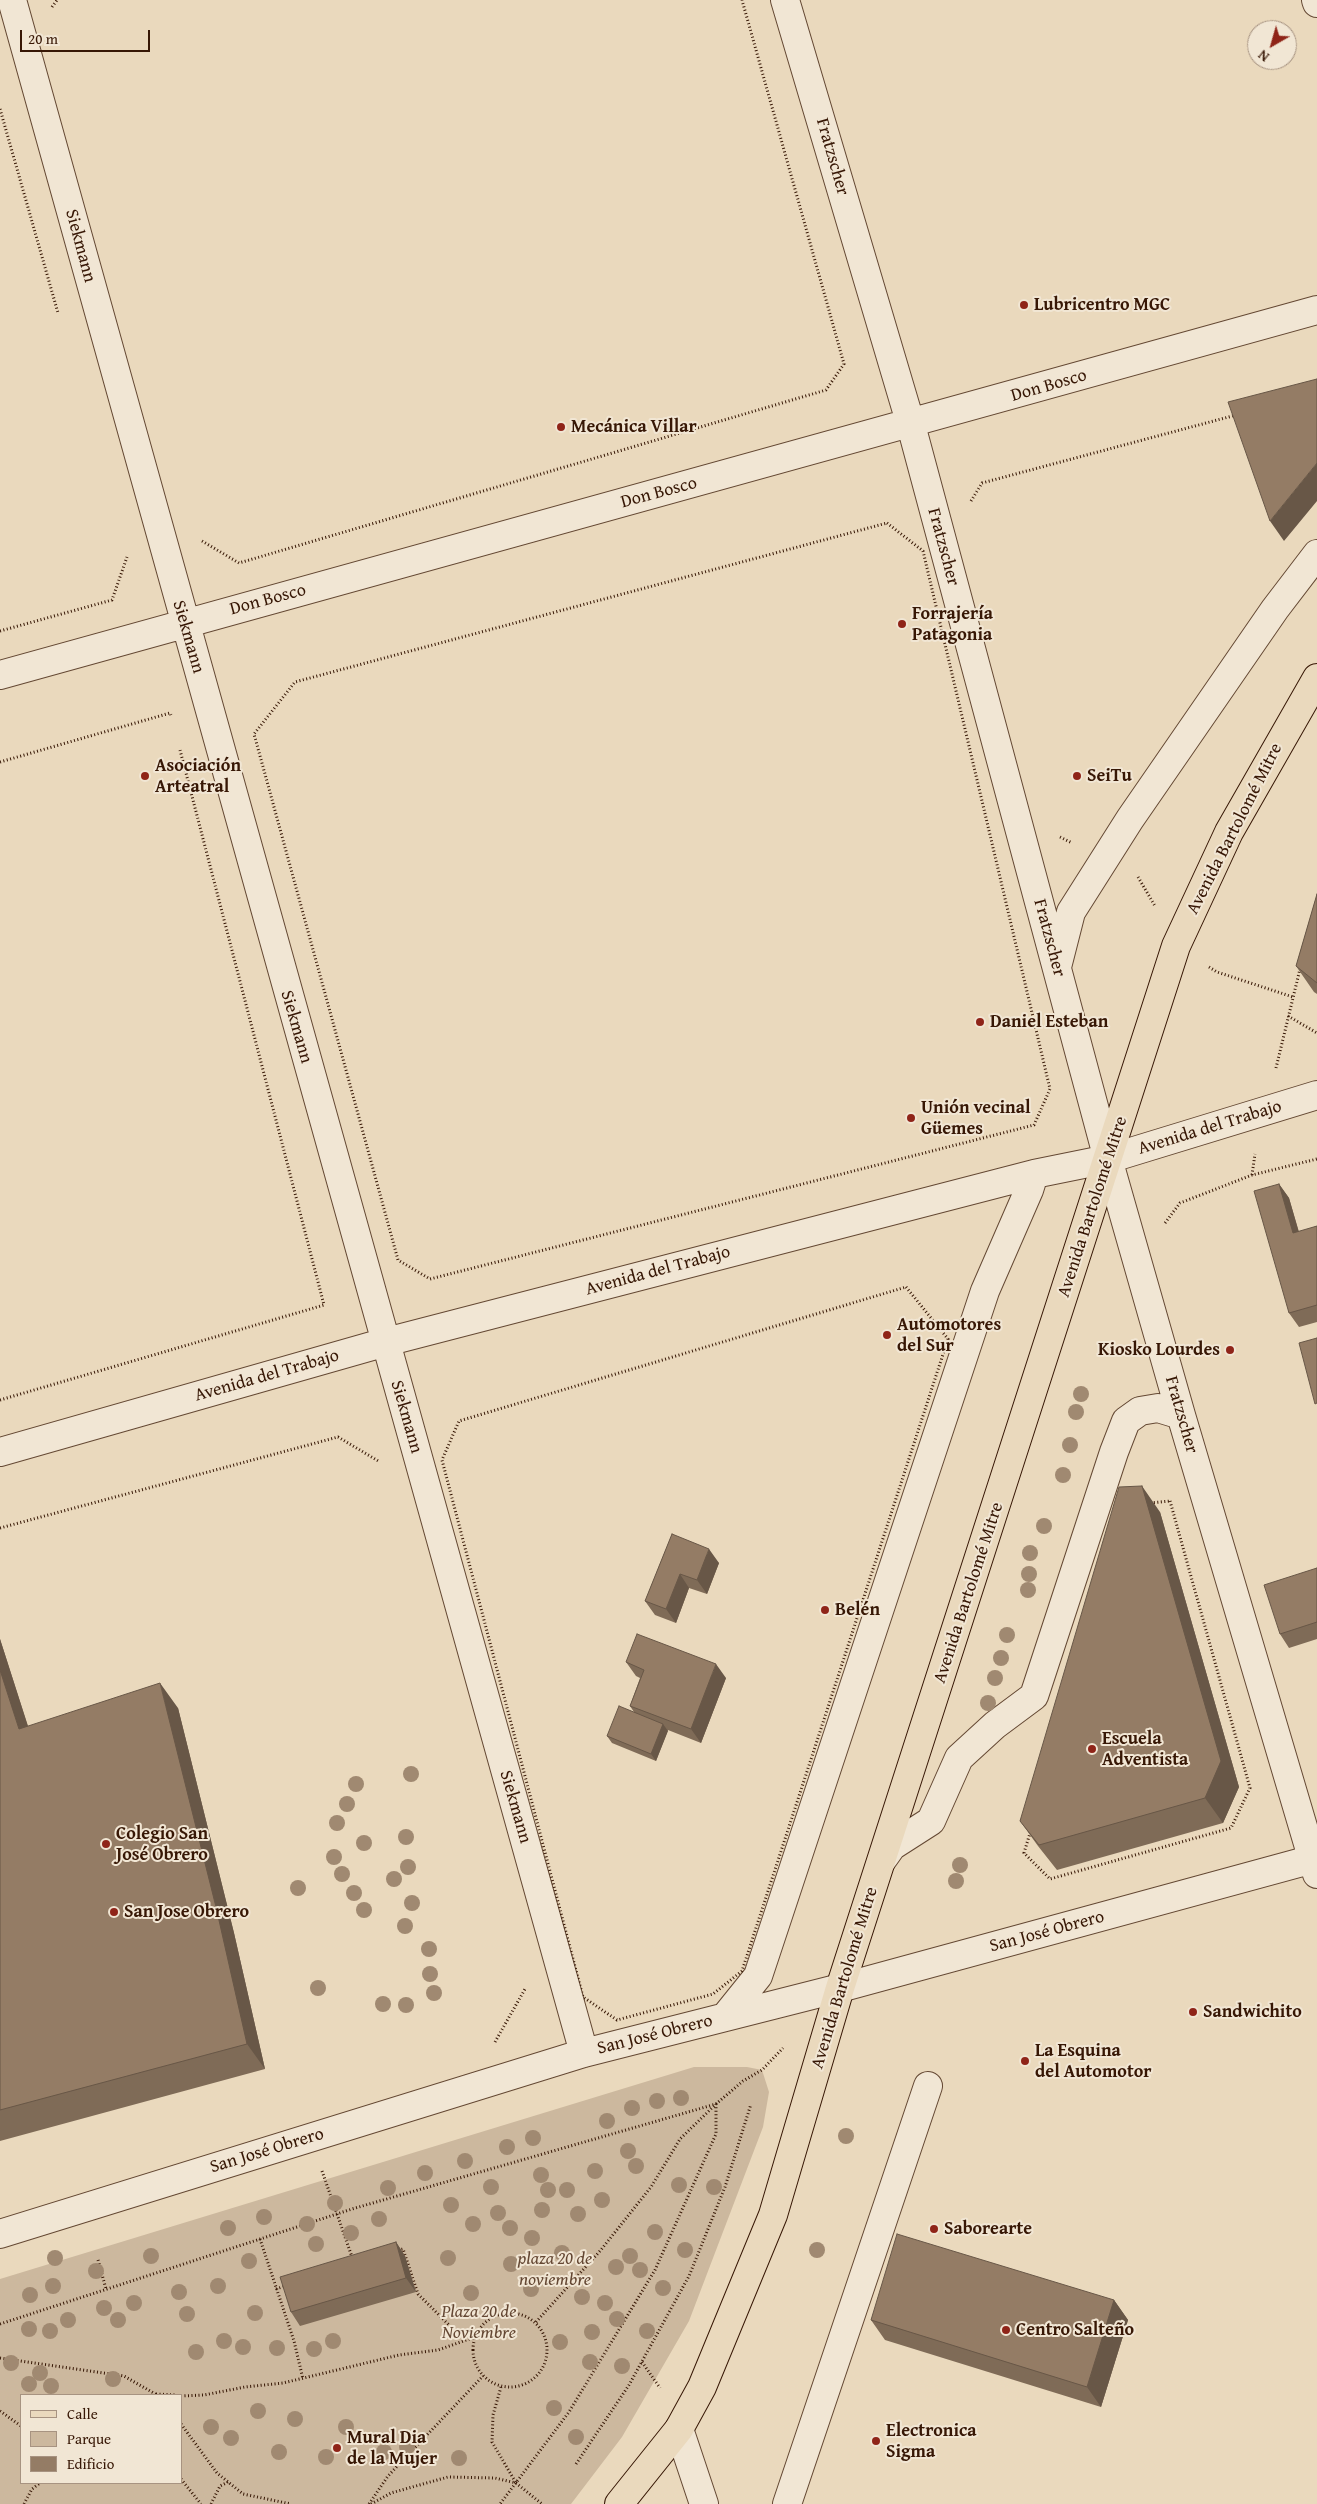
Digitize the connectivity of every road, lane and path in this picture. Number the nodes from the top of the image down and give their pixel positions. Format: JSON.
{"nodes":[{"id":1,"x":12,"y":0,"type":"edge"},
{"id":2,"x":57,"y":0,"type":"edge"},
{"id":3,"x":742,"y":0,"type":"edge"},
{"id":4,"x":785,"y":0,"type":"edge"},
{"id":5,"x":51,"y":10,"type":"dead end"},
{"id":6,"x":0,"y":109,"type":"edge"},
{"id":7,"x":1317,"y":310,"type":"edge"},
{"id":8,"x":60,"y":319,"type":"dead end"},
{"id":9,"x":1240,"y":413,"type":"edge"},
{"id":10,"x":911,"y":424,"type":"junction"},
{"id":11,"x":967,"y":506,"type":"dead end"},
{"id":12,"x":198,"y":538,"type":"dead end"},
{"id":13,"x":125,"y":549,"type":"dead end"},
{"id":14,"x":1317,"y":554,"type":"edge"},
{"id":15,"x":184,"y":623,"type":"junction"},
{"id":16,"x":0,"y":631,"type":"edge"},
{"id":17,"x":0,"y":675,"type":"edge"},
{"id":18,"x":1317,"y":678,"type":"edge"},
{"id":19,"x":172,"y":722,"type":"dead end"},
{"id":20,"x":178,"y":741,"type":"dead end"},
{"id":21,"x":0,"y":762,"type":"edge"},
{"id":22,"x":1058,"y":836,"type":"dead end"},
{"id":23,"x":1079,"y":847,"type":"dead end"},
{"id":24,"x":1302,"y":961,"type":"edge"},
{"id":25,"x":1057,"y":968,"type":"junction"},
{"id":26,"x":1288,"y":1016,"type":"junction"},
{"id":27,"x":1317,"y":1033,"type":"edge"},
{"id":28,"x":1317,"y":1095,"type":"edge"},
{"id":29,"x":1262,"y":1113,"type":"junction"},
{"id":30,"x":1108,"y":1159,"type":"junction"},
{"id":31,"x":1317,"y":1159,"type":"edge"},
{"id":32,"x":1034,"y":1174,"type":"junction"},
{"id":33,"x":430,"y":1279,"type":"joint"},
{"id":34,"x":906,"y":1287,"type":"joint"},
{"id":35,"x":386,"y":1342,"type":"junction"},
{"id":36,"x":0,"y":1400,"type":"edge"},
{"id":37,"x":1181,"y":1415,"type":"junction"},
{"id":38,"x":0,"y":1452,"type":"edge"},
{"id":39,"x":382,"y":1471,"type":"dead end"},
{"id":40,"x":1129,"y":1505,"type":"joint"},
{"id":41,"x":0,"y":1528,"type":"edge"},
{"id":42,"x":882,"y":1860,"type":"junction"},
{"id":43,"x":1316,"y":1864,"type":"edge"},
{"id":44,"x":523,"y":1981,"type":"dead end"},
{"id":45,"x":840,"y":1988,"type":"junction"},
{"id":46,"x":725,"y":2017,"type":"junction"},
{"id":47,"x":788,"y":2043,"type":"dead end"},
{"id":48,"x":492,"y":2047,"type":"dead end"},
{"id":49,"x":584,"y":2053,"type":"junction"},
{"id":50,"x":928,"y":2086,"type":"dead end"},
{"id":51,"x":716,"y":2104,"type":"junction"},
{"id":52,"x":751,"y":2104,"type":"dead end"},
{"id":53,"x":310,"y":2138,"type":"junction"},
{"id":54,"x":335,"y":2214,"type":"junction"},
{"id":55,"x":0,"y":2234,"type":"edge"},
{"id":56,"x":260,"y":2239,"type":"junction"},
{"id":57,"x":395,"y":2251,"type":"edge"},
{"id":58,"x":98,"y":2260,"type":"dead end"},
{"id":59,"x":355,"y":2264,"type":"edge"},
{"id":60,"x":294,"y":2283,"type":"edge"},
{"id":61,"x":106,"y":2289,"type":"junction"},
{"id":62,"x":276,"y":2289,"type":"junction"},
{"id":63,"x":536,"y":2322,"type":"junction"},
{"id":64,"x":0,"y":2324,"type":"edge"},
{"id":65,"x":475,"y":2337,"type":"junction"},
{"id":66,"x":0,"y":2358,"type":"edge"},
{"id":67,"x":483,"y":2376,"type":"junction"},
{"id":68,"x":303,"y":2379,"type":"junction"},
{"id":69,"x":502,"y":2387,"type":"junction"},
{"id":70,"x":155,"y":2394,"type":"edge"},
{"id":71,"x":182,"y":2396,"type":"edge"},
{"id":72,"x":0,"y":2412,"type":"edge"},
{"id":73,"x":20,"y":2425,"type":"edge"},
{"id":74,"x":182,"y":2425,"type":"edge"},
{"id":75,"x":679,"y":2429,"type":"junction"},
{"id":76,"x":576,"y":2464,"type":"dead end"},
{"id":77,"x":182,"y":2480,"type":"edge"},
{"id":78,"x":228,"y":2482,"type":"junction"},
{"id":79,"x":516,"y":2483,"type":"junction"},
{"id":80,"x":39,"y":2484,"type":"edge"},
{"id":81,"x":24,"y":2504,"type":"edge"},
{"id":82,"x":201,"y":2504,"type":"edge"},
{"id":83,"x":211,"y":2504,"type":"edge"},
{"id":84,"x":290,"y":2504,"type":"edge"},
{"id":85,"x":370,"y":2504,"type":"edge"},
{"id":86,"x":500,"y":2504,"type":"edge"},
{"id":87,"x":542,"y":2504,"type":"edge"},
{"id":88,"x":619,"y":2504,"type":"edge"},
{"id":89,"x":704,"y":2504,"type":"edge"},
{"id":90,"x":787,"y":2504,"type":"edge"}],
"edges":[{"from":1,"to":15,"type":"street","name":"Siekmann"},
{"from":2,"to":5,"type":"path"},
{"from":3,"to":12,"type":"path"},
{"from":4,"to":10,"type":"street","name":"Fratzscher"},
{"from":6,"to":8,"type":"path"},
{"from":7,"to":10,"type":"street","name":"Don Bosco"},
{"from":9,"to":11,"type":"path"},
{"from":10,"to":15,"type":"street","name":"Don Bosco"},
{"from":10,"to":25,"type":"street","name":"Fratzscher"},
{"from":13,"to":16,"type":"path"},
{"from":14,"to":25,"type":"street"},
{"from":15,"to":17,"type":"street","name":"Don Bosco"},
{"from":15,"to":35,"type":"street","name":"Siekmann"},
{"from":18,"to":30,"type":"main road","name":"Avenida Bartolomé Mitre"},
{"from":19,"to":21,"type":"path"},
{"from":20,"to":36,"type":"path"},
{"from":22,"to":23,"type":"path"},
{"from":24,"to":26,"type":"path"},
{"from":25,"to":30,"type":"street","name":"Fratzscher"},
{"from":26,"to":27,"type":"path"},
{"from":26,"to":29,"type":"path"},
{"from":28,"to":29,"type":"street","name":"Avenida del Trabajo"},
{"from":29,"to":30,"type":"street","name":"Avenida del Trabajo"},
{"from":29,"to":31,"type":"path"},
{"from":30,"to":32,"type":"street","name":"Avenida del Trabajo"},
{"from":30,"to":37,"type":"street","name":"Fratzscher"},
{"from":30,"to":42,"type":"main road","name":"Avenida Bartolomé Mitre"},
{"from":32,"to":35,"type":"street","name":"Avenida del Trabajo"},
{"from":32,"to":46,"type":"street"},
{"from":33,"to":33,"type":"path"},
{"from":34,"to":34,"type":"path"},
{"from":35,"to":38,"type":"street","name":"Avenida del Trabajo"},
{"from":35,"to":49,"type":"street","name":"Siekmann"},
{"from":37,"to":42,"type":"street"},
{"from":37,"to":43,"type":"street","name":"Fratzscher"},
{"from":39,"to":41,"type":"path"},
{"from":40,"to":40,"type":"path"},
{"from":42,"to":45,"type":"main road","name":"Avenida Bartolomé Mitre"},
{"from":43,"to":45,"type":"street","name":"San José Obrero"},
{"from":44,"to":48,"type":"path"},
{"from":45,"to":46,"type":"street","name":"San José Obrero"},
{"from":45,"to":75,"type":"main road","name":"Avenida Bartolomé Mitre"},
{"from":46,"to":49,"type":"street","name":"San José Obrero"},
{"from":47,"to":51,"type":"path"},
{"from":49,"to":53,"type":"street","name":"San José Obrero"},
{"from":50,"to":90,"type":"street"},
{"from":51,"to":54,"type":"path"},
{"from":51,"to":63,"type":"path"},
{"from":51,"to":79,"type":"path"},
{"from":52,"to":76,"type":"path"},
{"from":53,"to":54,"type":"path"},
{"from":53,"to":55,"type":"street","name":"San José Obrero"},
{"from":54,"to":56,"type":"path"},
{"from":54,"to":59,"type":"path"},
{"from":56,"to":61,"type":"path"},
{"from":56,"to":62,"type":"path"},
{"from":57,"to":65,"type":"path"},
{"from":58,"to":61,"type":"path"},
{"from":60,"to":62,"type":"path"},
{"from":61,"to":64,"type":"path"},
{"from":62,"to":68,"type":"path"},
{"from":63,"to":65,"type":"path"},
{"from":63,"to":69,"type":"path"},
{"from":65,"to":67,"type":"path"},
{"from":65,"to":68,"type":"path"},
{"from":66,"to":70,"type":"path"},
{"from":67,"to":69,"type":"path"},
{"from":67,"to":85,"type":"path"},
{"from":68,"to":71,"type":"path"},
{"from":69,"to":79,"type":"path"},
{"from":72,"to":73,"type":"path"},
{"from":74,"to":78,"type":"path"},
{"from":75,"to":88,"type":"main road","name":"Avenida Bartolomé Mitre"},
{"from":75,"to":89,"type":"street"},
{"from":77,"to":82,"type":"path"},
{"from":78,"to":83,"type":"path"},
{"from":78,"to":84,"type":"path"},
{"from":79,"to":85,"type":"path"},
{"from":79,"to":86,"type":"path"},
{"from":79,"to":87,"type":"path"},
{"from":80,"to":81,"type":"path"}]}
